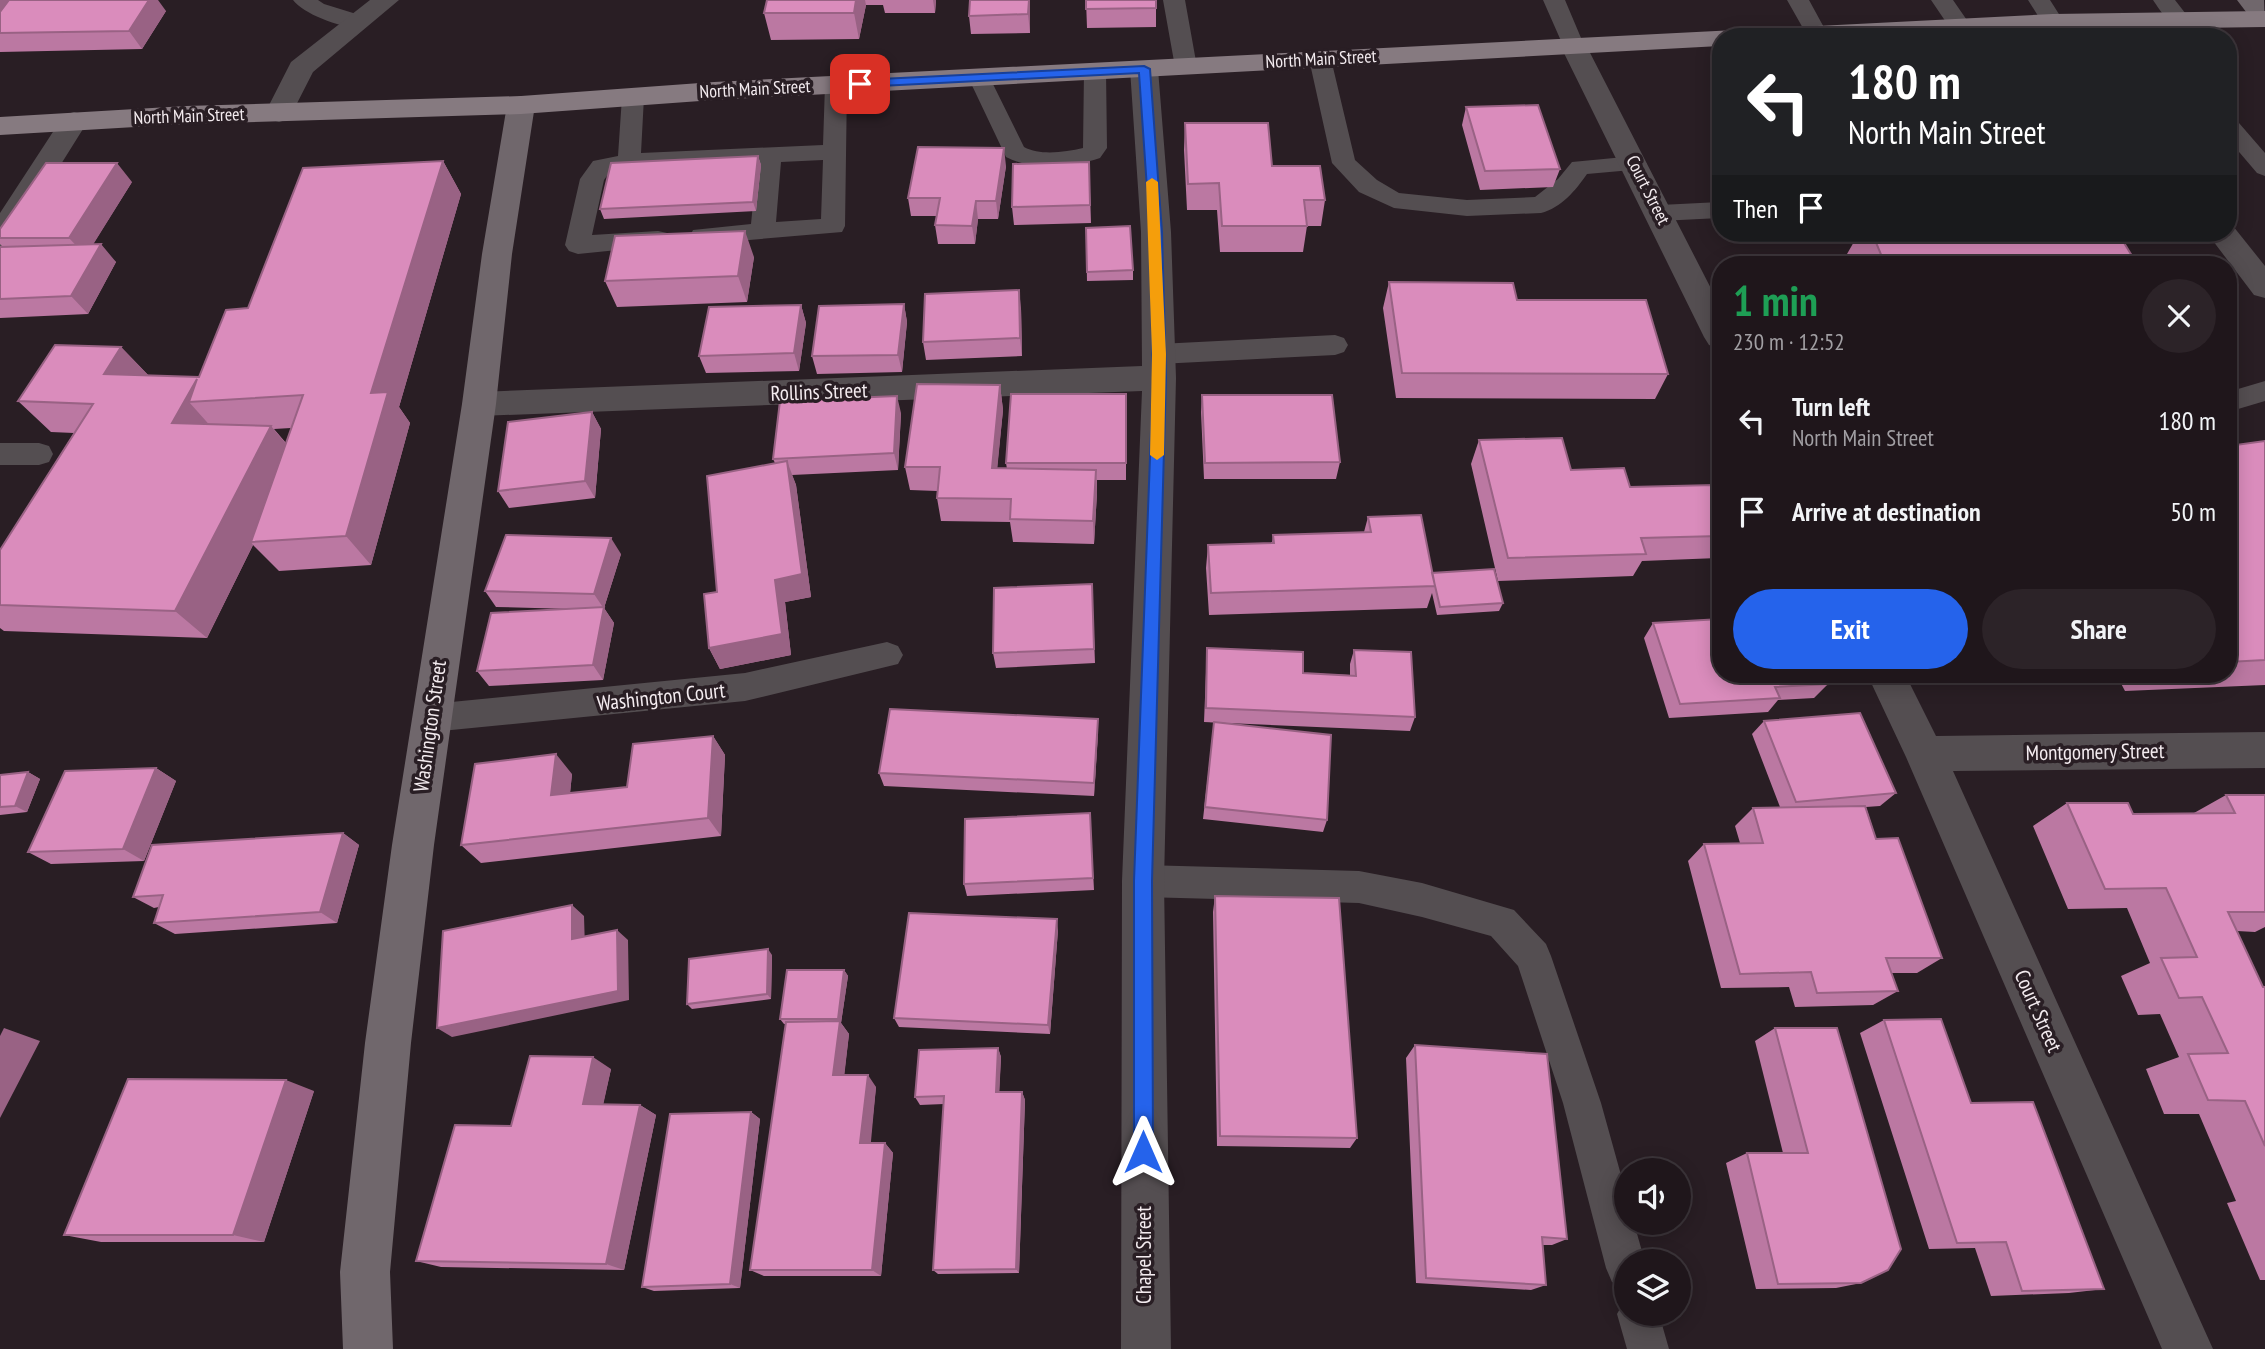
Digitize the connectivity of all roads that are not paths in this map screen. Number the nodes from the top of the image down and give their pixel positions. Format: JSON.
{"nodes":[{"id":1,"x":304,"y":0,"type":"edge"},
{"id":2,"x":386,"y":0,"type":"edge"},
{"id":3,"x":1174,"y":0,"type":"edge"},
{"id":4,"x":1554,"y":0,"type":"edge"},
{"id":5,"x":1798,"y":0,"type":"edge"},
{"id":6,"x":1942,"y":0,"type":"edge"},
{"id":7,"x":2250,"y":0,"type":"edge"},
{"id":8,"x":2171,"y":9,"type":"edge"},
{"id":9,"x":2265,"y":19,"type":"edge"},
{"id":10,"x":2052,"y":20,"type":"edge"},
{"id":11,"x":358,"y":22,"type":"junction"},
{"id":12,"x":1960,"y":26,"type":"junction"},
{"id":13,"x":1813,"y":28,"type":"edge"},
{"id":14,"x":1919,"y":28,"type":"edge"},
{"id":15,"x":1712,"y":38,"type":"edge"},
{"id":16,"x":1573,"y":45,"type":"junction"},
{"id":17,"x":1320,"y":59,"type":"junction"},
{"id":18,"x":1186,"y":67,"type":"junction"},
{"id":19,"x":1144,"y":69,"type":"junction"},
{"id":20,"x":1095,"y":72,"type":"junction"},
{"id":21,"x":979,"y":77,"type":"junction"},
{"id":22,"x":836,"y":85,"type":"junction"},
{"id":23,"x":634,"y":97,"type":"junction"},
{"id":24,"x":521,"y":105,"type":"junction"},
{"id":25,"x":279,"y":113,"type":"junction"},
{"id":26,"x":74,"y":121,"type":"junction"},
{"id":27,"x":0,"y":126,"type":"edge"},
{"id":28,"x":2237,"y":128,"type":"edge"},
{"id":29,"x":2265,"y":128,"type":"edge"},
{"id":30,"x":2237,"y":137,"type":"edge"},
{"id":31,"x":836,"y":152,"type":"junction"},
{"id":32,"x":770,"y":154,"type":"junction"},
{"id":33,"x":645,"y":164,"type":"junction"},
{"id":34,"x":1635,"y":164,"type":"junction"},
{"id":35,"x":2265,"y":169,"type":"edge"},
{"id":36,"x":1712,"y":210,"type":"edge"},
{"id":37,"x":1660,"y":213,"type":"junction"},
{"id":38,"x":763,"y":231,"type":"junction"},
{"id":39,"x":0,"y":237,"type":"edge"},
{"id":40,"x":2230,"y":242,"type":"edge"},
{"id":41,"x":2263,"y":281,"type":"edge"},
{"id":42,"x":1712,"y":320,"type":"edge"},
{"id":43,"x":1335,"y":345,"type":"dead end"},
{"id":44,"x":1159,"y":366,"type":"junction"},
{"id":45,"x":2265,"y":391,"type":"edge"},
{"id":46,"x":2237,"y":399,"type":"edge"},
{"id":47,"x":478,"y":404,"type":"junction"},
{"id":48,"x":0,"y":454,"type":"edge"},
{"id":49,"x":39,"y":454,"type":"dead end"},
{"id":50,"x":887,"y":655,"type":"dead end"},
{"id":51,"x":1890,"y":683,"type":"edge"},
{"id":52,"x":431,"y":718,"type":"junction"},
{"id":53,"x":2265,"y":750,"type":"edge"},
{"id":54,"x":1925,"y":754,"type":"junction"},
{"id":55,"x":1143,"y":881,"type":"junction"},
{"id":56,"x":1621,"y":1249,"type":"edge"},
{"id":57,"x":1641,"y":1326,"type":"edge"},
{"id":58,"x":368,"y":1349,"type":"edge"},
{"id":59,"x":1146,"y":1349,"type":"edge"},
{"id":60,"x":1648,"y":1349,"type":"edge"},
{"id":61,"x":2188,"y":1349,"type":"edge"}],
"edges":[{"from":1,"to":11,"type":"lane"},
{"from":2,"to":11,"type":"street"},
{"from":3,"to":18,"type":"lane"},
{"from":4,"to":16,"type":"lane"},
{"from":5,"to":13,"type":"lane"},
{"from":6,"to":12,"type":"lane"},
{"from":7,"to":9,"type":"street"},
{"from":8,"to":9,"type":"main road"},
{"from":8,"to":10,"type":"main road"},
{"from":10,"to":12,"type":"main road"},
{"from":11,"to":25,"type":"street"},
{"from":12,"to":14,"type":"main road"},
{"from":15,"to":16,"type":"main road","name":"North Main Street"},
{"from":16,"to":17,"type":"main road","name":"North Main Street"},
{"from":16,"to":34,"type":"street","name":"Court Street"},
{"from":17,"to":18,"type":"main road","name":"North Main Street"},
{"from":17,"to":34,"type":"lane"},
{"from":18,"to":19,"type":"main road","name":"North Main Street"},
{"from":19,"to":20,"type":"main road","name":"North Main Street"},
{"from":19,"to":44,"type":"street","name":"Chapel Street"},
{"from":20,"to":21,"type":"main road","name":"North Main Street"},
{"from":20,"to":21,"type":"lane"},
{"from":21,"to":22,"type":"main road","name":"North Main Street"},
{"from":22,"to":23,"type":"main road","name":"North Main Street"},
{"from":22,"to":31,"type":"lane"},
{"from":23,"to":24,"type":"main road","name":"North Main Street"},
{"from":23,"to":33,"type":"lane"},
{"from":24,"to":25,"type":"main road","name":"North Main Street"},
{"from":24,"to":47,"type":"street","name":"Washington Street"},
{"from":25,"to":26,"type":"main road","name":"North Main Street"},
{"from":26,"to":27,"type":"main road","name":"North Main Street"},
{"from":26,"to":39,"type":"street"},
{"from":28,"to":29,"type":"lane"},
{"from":30,"to":35,"type":"lane"},
{"from":31,"to":32,"type":"lane"},
{"from":31,"to":38,"type":"lane"},
{"from":32,"to":33,"type":"lane"},
{"from":32,"to":38,"type":"lane"},
{"from":33,"to":38,"type":"lane"},
{"from":34,"to":37,"type":"street","name":"Court Street"},
{"from":36,"to":37,"type":"lane"},
{"from":37,"to":42,"type":"street","name":"Court Street"},
{"from":40,"to":41,"type":"street"},
{"from":43,"to":44,"type":"lane"},
{"from":44,"to":47,"type":"street","name":"Rollins Street"},
{"from":44,"to":55,"type":"street","name":"Chapel Street"},
{"from":45,"to":46,"type":"lane"},
{"from":47,"to":52,"type":"street","name":"Washington Street"},
{"from":48,"to":49,"type":"lane"},
{"from":50,"to":52,"type":"lane","name":"Washington Court"},
{"from":51,"to":54,"type":"street","name":"Court Street"},
{"from":52,"to":58,"type":"street","name":"Washington Street"},
{"from":53,"to":54,"type":"street","name":"Montgomery Street"},
{"from":54,"to":61,"type":"street","name":"Court Street"},
{"from":55,"to":56,"type":"lane"},
{"from":55,"to":59,"type":"street","name":"Chapel Street"},
{"from":57,"to":60,"type":"lane"}]}
